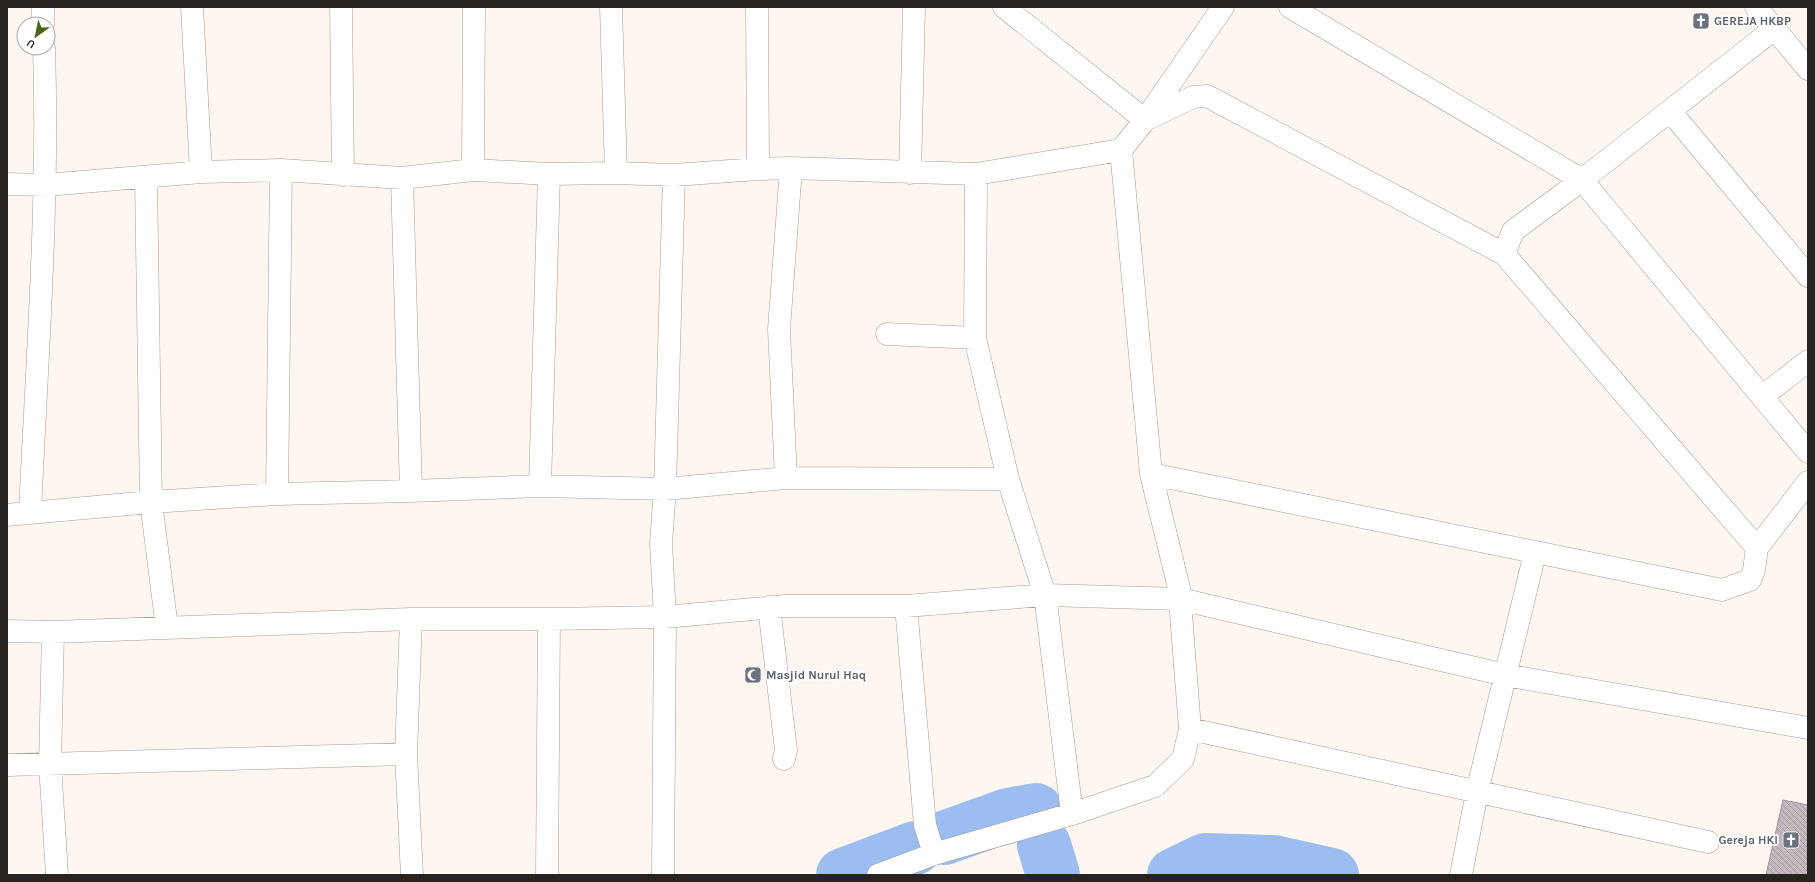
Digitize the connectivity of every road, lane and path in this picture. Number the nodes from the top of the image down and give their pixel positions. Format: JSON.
{"nodes":[{"id":1,"x":192,"y":7,"type":"edge"},
{"id":2,"x":341,"y":7,"type":"edge"},
{"id":3,"x":474,"y":7,"type":"edge"},
{"id":4,"x":610,"y":7,"type":"edge"},
{"id":5,"x":757,"y":7,"type":"edge"},
{"id":6,"x":914,"y":7,"type":"edge"},
{"id":7,"x":1004,"y":7,"type":"edge"},
{"id":8,"x":1223,"y":7,"type":"edge"},
{"id":9,"x":1290,"y":7,"type":"edge"},
{"id":10,"x":1756,"y":7,"type":"edge"},
{"id":11,"x":1774,"y":29,"type":"junction"},
{"id":12,"x":44,"y":56,"type":"edge"},
{"id":13,"x":1808,"y":70,"type":"edge"},
{"id":14,"x":1670,"y":111,"type":"junction"},
{"id":15,"x":1145,"y":120,"type":"junction"},
{"id":16,"x":1121,"y":150,"type":"junction"},
{"id":17,"x":791,"y":168,"type":"junction"},
{"id":18,"x":758,"y":169,"type":"junction"},
{"id":19,"x":280,"y":170,"type":"junction"},
{"id":20,"x":473,"y":170,"type":"junction"},
{"id":21,"x":201,"y":172,"type":"junction"},
{"id":22,"x":616,"y":173,"type":"junction"},
{"id":23,"x":910,"y":173,"type":"junction"},
{"id":24,"x":549,"y":174,"type":"junction"},
{"id":25,"x":976,"y":174,"type":"junction"},
{"id":26,"x":343,"y":175,"type":"junction"},
{"id":27,"x":674,"y":175,"type":"junction"},
{"id":28,"x":146,"y":178,"type":"junction"},
{"id":29,"x":402,"y":178,"type":"junction"},
{"id":30,"x":1582,"y":180,"type":"junction"},
{"id":31,"x":7,"y":184,"type":"edge"},
{"id":32,"x":46,"y":185,"type":"junction"},
{"id":33,"x":1504,"y":254,"type":"junction"},
{"id":34,"x":1808,"y":276,"type":"edge"},
{"id":35,"x":887,"y":334,"type":"dead end"},
{"id":36,"x":974,"y":338,"type":"junction"},
{"id":37,"x":1808,"y":361,"type":"edge"},
{"id":38,"x":1763,"y":396,"type":"junction"},
{"id":39,"x":1808,"y":452,"type":"edge"},
{"id":40,"x":1151,"y":474,"type":"junction"},
{"id":41,"x":786,"y":478,"type":"junction"},
{"id":42,"x":1008,"y":479,"type":"junction"},
{"id":43,"x":1808,"y":482,"type":"edge"},
{"id":44,"x":540,"y":486,"type":"junction"},
{"id":45,"x":665,"y":489,"type":"junction"},
{"id":46,"x":411,"y":491,"type":"junction"},
{"id":47,"x":277,"y":494,"type":"junction"},
{"id":48,"x":151,"y":502,"type":"junction"},
{"id":49,"x":30,"y":513,"type":"junction"},
{"id":50,"x":7,"y":515,"type":"edge"},
{"id":51,"x":1757,"y":548,"type":"junction"},
{"id":52,"x":1535,"y":553,"type":"junction"},
{"id":53,"x":1045,"y":595,"type":"junction"},
{"id":54,"x":1180,"y":599,"type":"junction"},
{"id":55,"x":906,"y":606,"type":"junction"},
{"id":56,"x":769,"y":607,"type":"junction"},
{"id":57,"x":665,"y":617,"type":"junction"},
{"id":58,"x":411,"y":619,"type":"junction"},
{"id":59,"x":549,"y":619,"type":"junction"},
{"id":60,"x":167,"y":628,"type":"junction"},
{"id":61,"x":7,"y":631,"type":"edge"},
{"id":62,"x":53,"y":632,"type":"junction"},
{"id":63,"x":1505,"y":675,"type":"junction"},
{"id":64,"x":1808,"y":728,"type":"edge"},
{"id":65,"x":1190,"y":729,"type":"junction"},
{"id":66,"x":406,"y":754,"type":"junction"},
{"id":67,"x":784,"y":759,"type":"dead end"},
{"id":68,"x":50,"y":764,"type":"junction"},
{"id":69,"x":7,"y":765,"type":"edge"},
{"id":70,"x":1476,"y":792,"type":"junction"},
{"id":71,"x":1072,"y":814,"type":"junction"},
{"id":72,"x":1708,"y":842,"type":"dead end"},
{"id":73,"x":934,"y":854,"type":"junction"},
{"id":74,"x":57,"y":875,"type":"edge"},
{"id":75,"x":412,"y":875,"type":"edge"},
{"id":76,"x":547,"y":875,"type":"edge"},
{"id":77,"x":662,"y":875,"type":"edge"},
{"id":78,"x":878,"y":875,"type":"edge"},
{"id":79,"x":1461,"y":875,"type":"edge"}],
"edges":[{"from":1,"to":21,"type":"street"},
{"from":2,"to":26,"type":"street"},
{"from":3,"to":20,"type":"street"},
{"from":4,"to":22,"type":"street"},
{"from":5,"to":18,"type":"street"},
{"from":6,"to":23,"type":"street"},
{"from":7,"to":15,"type":"street"},
{"from":8,"to":15,"type":"street"},
{"from":9,"to":30,"type":"street"},
{"from":10,"to":11,"type":"street"},
{"from":11,"to":13,"type":"street"},
{"from":11,"to":14,"type":"street"},
{"from":12,"to":32,"type":"street"},
{"from":14,"to":30,"type":"street"},
{"from":14,"to":34,"type":"street"},
{"from":15,"to":16,"type":"street"},
{"from":15,"to":33,"type":"street"},
{"from":16,"to":25,"type":"street"},
{"from":16,"to":40,"type":"street"},
{"from":17,"to":18,"type":"street"},
{"from":17,"to":23,"type":"street"},
{"from":17,"to":41,"type":"street"},
{"from":18,"to":27,"type":"street"},
{"from":19,"to":21,"type":"street"},
{"from":19,"to":26,"type":"street"},
{"from":19,"to":47,"type":"street"},
{"from":20,"to":24,"type":"street"},
{"from":20,"to":29,"type":"street"},
{"from":21,"to":28,"type":"street"},
{"from":22,"to":24,"type":"street"},
{"from":22,"to":27,"type":"street"},
{"from":23,"to":25,"type":"street"},
{"from":24,"to":44,"type":"street"},
{"from":25,"to":36,"type":"street"},
{"from":26,"to":29,"type":"street"},
{"from":27,"to":45,"type":"street"},
{"from":28,"to":32,"type":"street"},
{"from":28,"to":48,"type":"street"},
{"from":29,"to":46,"type":"street"},
{"from":30,"to":33,"type":"street"},
{"from":30,"to":38,"type":"street"},
{"from":31,"to":32,"type":"street"},
{"from":32,"to":49,"type":"street"},
{"from":33,"to":51,"type":"street"},
{"from":35,"to":36,"type":"street"},
{"from":36,"to":42,"type":"street"},
{"from":37,"to":38,"type":"street"},
{"from":38,"to":39,"type":"street"},
{"from":40,"to":52,"type":"street"},
{"from":40,"to":54,"type":"street"},
{"from":41,"to":42,"type":"street"},
{"from":41,"to":45,"type":"street"},
{"from":42,"to":53,"type":"street"},
{"from":43,"to":51,"type":"street"},
{"from":44,"to":45,"type":"street"},
{"from":44,"to":46,"type":"street"},
{"from":45,"to":57,"type":"street"},
{"from":46,"to":47,"type":"street"},
{"from":47,"to":48,"type":"street"},
{"from":48,"to":49,"type":"street"},
{"from":48,"to":60,"type":"street"},
{"from":49,"to":50,"type":"street"},
{"from":51,"to":52,"type":"street"},
{"from":52,"to":63,"type":"street"},
{"from":53,"to":54,"type":"street"},
{"from":53,"to":55,"type":"street"},
{"from":53,"to":71,"type":"street"},
{"from":54,"to":63,"type":"street"},
{"from":54,"to":65,"type":"street"},
{"from":55,"to":56,"type":"street"},
{"from":55,"to":73,"type":"street"},
{"from":56,"to":57,"type":"street"},
{"from":56,"to":67,"type":"street"},
{"from":57,"to":59,"type":"street"},
{"from":57,"to":77,"type":"street"},
{"from":58,"to":59,"type":"street"},
{"from":58,"to":60,"type":"street"},
{"from":58,"to":66,"type":"street"},
{"from":59,"to":76,"type":"street"},
{"from":60,"to":62,"type":"street"},
{"from":61,"to":62,"type":"street"},
{"from":62,"to":68,"type":"street"},
{"from":63,"to":64,"type":"street"},
{"from":63,"to":70,"type":"street"},
{"from":65,"to":70,"type":"street"},
{"from":65,"to":71,"type":"street"},
{"from":66,"to":68,"type":"street"},
{"from":66,"to":75,"type":"street"},
{"from":68,"to":69,"type":"street"},
{"from":68,"to":74,"type":"street"},
{"from":70,"to":72,"type":"street"},
{"from":70,"to":79,"type":"street"},
{"from":71,"to":73,"type":"street"},
{"from":73,"to":78,"type":"street"}]}
